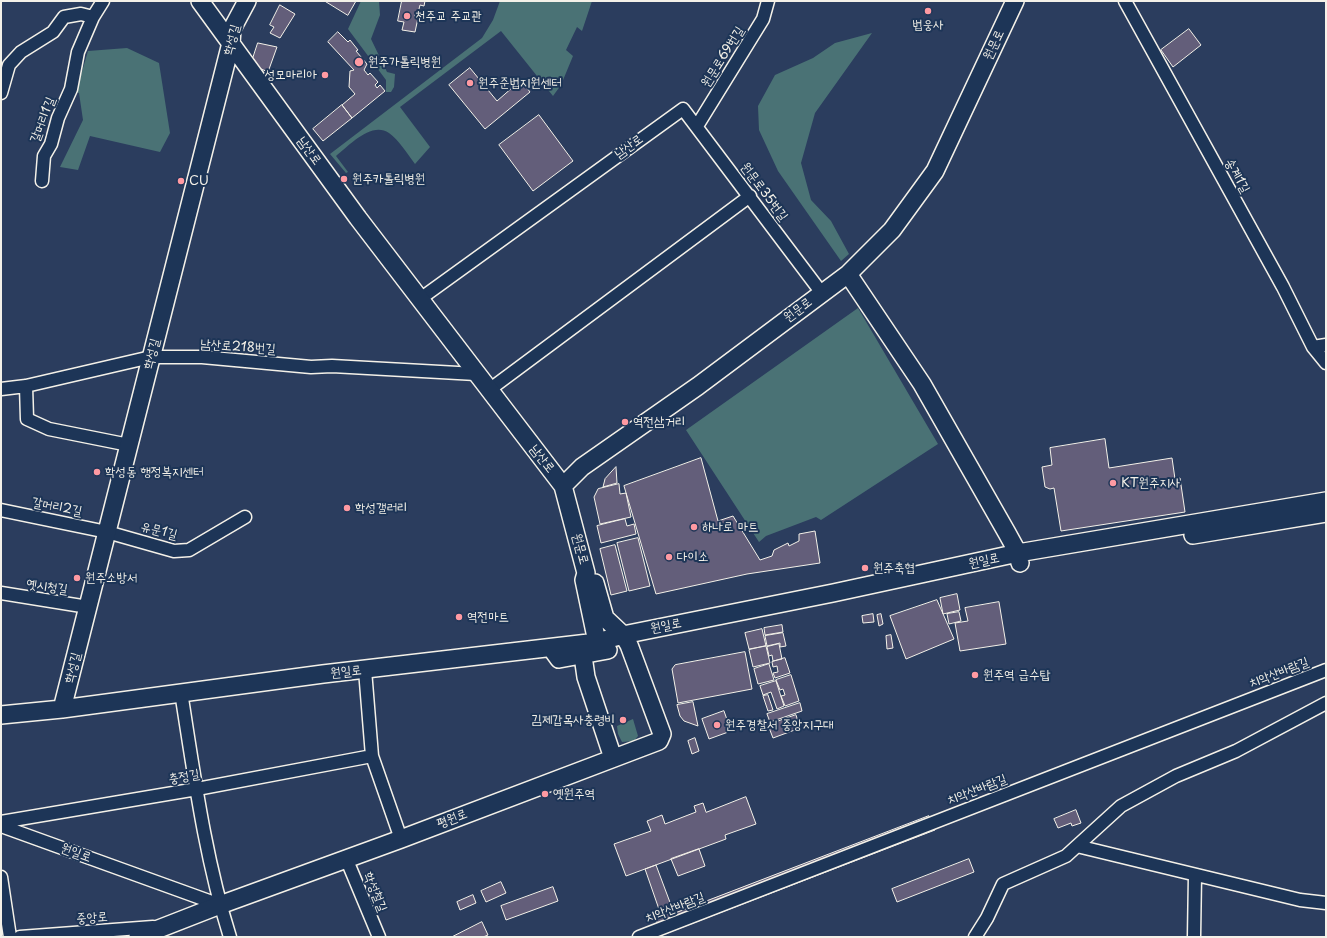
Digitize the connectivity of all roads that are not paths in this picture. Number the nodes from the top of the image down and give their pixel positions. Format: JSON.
{"nodes":[{"id":1,"x":103,"y":1,"type":"edge"},
{"id":2,"x":200,"y":1,"type":"edge"},
{"id":3,"x":247,"y":1,"type":"edge"},
{"id":4,"x":768,"y":1,"type":"edge"},
{"id":5,"x":1015,"y":1,"type":"edge"},
{"id":6,"x":1125,"y":1,"type":"edge"},
{"id":7,"x":93,"y":17,"type":"junction"},
{"id":8,"x":231,"y":43,"type":"junction"},
{"id":9,"x":1,"y":93,"type":"edge"},
{"id":10,"x":683,"y":109,"type":"joint"},
{"id":11,"x":697,"y":126,"type":"junction"},
{"id":12,"x":42,"y":181,"type":"dead end"},
{"id":13,"x":750,"y":196,"type":"junction"},
{"id":14,"x":848,"y":274,"type":"junction"},
{"id":15,"x":821,"y":292,"type":"junction"},
{"id":16,"x":420,"y":299,"type":"junction"},
{"id":17,"x":1326,"y":345,"type":"edge"},
{"id":18,"x":1313,"y":347,"type":"junction"},
{"id":19,"x":151,"y":358,"type":"junction"},
{"id":20,"x":1326,"y":363,"type":"edge"},
{"id":21,"x":476,"y":374,"type":"junction"},
{"id":22,"x":26,"y":386,"type":"junction"},
{"id":23,"x":1,"y":389,"type":"edge"},
{"id":24,"x":488,"y":390,"type":"junction"},
{"id":25,"x":129,"y":445,"type":"junction"},
{"id":26,"x":562,"y":486,"type":"junction"},
{"id":27,"x":1326,"y":501,"type":"edge"},
{"id":28,"x":1,"y":510,"type":"edge"},
{"id":29,"x":1326,"y":513,"type":"edge"},
{"id":30,"x":245,"y":517,"type":"dead end"},
{"id":31,"x":107,"y":532,"type":"junction"},
{"id":32,"x":1019,"y":558,"type":"junction"},
{"id":33,"x":586,"y":572,"type":"junction"},
{"id":34,"x":1,"y":593,"type":"edge"},
{"id":35,"x":88,"y":607,"type":"junction"},
{"id":36,"x":626,"y":640,"type":"junction"},
{"id":37,"x":597,"y":642,"type":"junction"},
{"id":38,"x":551,"y":648,"type":"junction"},
{"id":39,"x":583,"y":656,"type":"junction"},
{"id":40,"x":365,"y":670,"type":"junction"},
{"id":41,"x":1326,"y":670,"type":"edge"},
{"id":42,"x":181,"y":692,"type":"junction"},
{"id":43,"x":1326,"y":703,"type":"edge"},
{"id":44,"x":62,"y":709,"type":"junction"},
{"id":45,"x":1,"y":715,"type":"edge"},
{"id":46,"x":372,"y":756,"type":"junction"},
{"id":47,"x":613,"y":758,"type":"junction"},
{"id":48,"x":197,"y":789,"type":"junction"},
{"id":49,"x":1,"y":822,"type":"edge"},
{"id":50,"x":1,"y":826,"type":"edge"},
{"id":51,"x":401,"y":839,"type":"junction"},
{"id":52,"x":1077,"y":846,"type":"junction"},
{"id":53,"x":346,"y":858,"type":"junction"},
{"id":54,"x":1195,"y":875,"type":"junction"},
{"id":55,"x":1,"y":877,"type":"edge"},
{"id":56,"x":1326,"y":903,"type":"edge"},
{"id":57,"x":220,"y":905,"type":"junction"},
{"id":58,"x":166,"y":926,"type":"junction"},
{"id":59,"x":10,"y":937,"type":"edge"},
{"id":60,"x":20,"y":937,"type":"edge"},
{"id":61,"x":138,"y":937,"type":"edge"},
{"id":62,"x":230,"y":937,"type":"edge"},
{"id":63,"x":379,"y":937,"type":"edge"},
{"id":64,"x":639,"y":937,"type":"edge"},
{"id":65,"x":975,"y":937,"type":"edge"},
{"id":66,"x":1194,"y":937,"type":"edge"}],
"edges":[{"from":1,"to":7,"type":"street"},
{"from":2,"to":8,"type":"street","name":"남산로"},
{"from":3,"to":8,"type":"street","name":"학성길"},
{"from":4,"to":11,"type":"street","name":"원문로69번길"},
{"from":5,"to":14,"type":"street","name":"원문로"},
{"from":6,"to":18,"type":"street","name":"송계1길"},
{"from":7,"to":9,"type":"street"},
{"from":7,"to":12,"type":"street","name":"갈머리1길"},
{"from":8,"to":16,"type":"street","name":"남산로"},
{"from":8,"to":19,"type":"street","name":"학성길"},
{"from":10,"to":11,"type":"street","name":"원문로35번길"},
{"from":10,"to":16,"type":"street","name":"남산로"},
{"from":11,"to":13,"type":"street","name":"원문로35번길"},
{"from":13,"to":15,"type":"street","name":"원문로35번길"},
{"from":13,"to":24,"type":"street"},
{"from":14,"to":15,"type":"street","name":"원문로"},
{"from":14,"to":32,"type":"street"},
{"from":15,"to":26,"type":"street","name":"원문로"},
{"from":16,"to":21,"type":"street","name":"남산로"},
{"from":17,"to":18,"type":"street"},
{"from":18,"to":20,"type":"street","name":"송계1길"},
{"from":19,"to":21,"type":"street","name":"남산로218번길"},
{"from":19,"to":22,"type":"street","name":"남산로218번길"},
{"from":19,"to":25,"type":"street","name":"학성길"},
{"from":21,"to":24,"type":"street","name":"남산로"},
{"from":22,"to":23,"type":"street","name":"남산로218번길"},
{"from":22,"to":25,"type":"street"},
{"from":24,"to":26,"type":"street","name":"남산로"},
{"from":25,"to":31,"type":"street","name":"학성길"},
{"from":26,"to":33,"type":"street","name":"원문로"},
{"from":27,"to":32,"type":"street","name":"원일로"},
{"from":28,"to":31,"type":"street","name":"갈머리2길"},
{"from":29,"to":32,"type":"street","name":"원일로"},
{"from":30,"to":31,"type":"street","name":"유문1길"},
{"from":31,"to":35,"type":"street","name":"학성길"},
{"from":32,"to":36,"type":"street","name":"원일로"},
{"from":32,"to":36,"type":"street","name":"원일로"},
{"from":33,"to":36,"type":"street","name":"원문로"},
{"from":33,"to":37,"type":"street","name":"원문로"},
{"from":34,"to":35,"type":"street","name":"옛시청길"},
{"from":35,"to":44,"type":"street","name":"학성길"},
{"from":36,"to":37,"type":"street","name":"원일로"},
{"from":36,"to":39,"type":"street"},
{"from":36,"to":47,"type":"street","name":"평원로"},
{"from":37,"to":38,"type":"street","name":"원일로"},
{"from":37,"to":39,"type":"street"},
{"from":38,"to":39,"type":"street"},
{"from":38,"to":40,"type":"street","name":"원일로"},
{"from":39,"to":47,"type":"street"},
{"from":40,"to":42,"type":"street","name":"원일로"},
{"from":40,"to":46,"type":"street"},
{"from":41,"to":64,"type":"street","name":"치악산바람길"},
{"from":42,"to":44,"type":"street","name":"원일로"},
{"from":42,"to":48,"type":"street"},
{"from":43,"to":52,"type":"street"},
{"from":44,"to":45,"type":"street","name":"원일로"},
{"from":46,"to":48,"type":"street","name":"충정길"},
{"from":46,"to":51,"type":"street"},
{"from":47,"to":51,"type":"street","name":"평원로"},
{"from":48,"to":49,"type":"street","name":"충정길"},
{"from":48,"to":57,"type":"street"},
{"from":50,"to":57,"type":"street","name":"원일로"},
{"from":51,"to":53,"type":"street","name":"평원로"},
{"from":52,"to":54,"type":"street"},
{"from":52,"to":65,"type":"street"},
{"from":53,"to":57,"type":"street","name":"평원로"},
{"from":53,"to":63,"type":"street","name":"학성철길"},
{"from":54,"to":56,"type":"street"},
{"from":54,"to":66,"type":"street"},
{"from":55,"to":59,"type":"street"},
{"from":57,"to":58,"type":"street","name":"평원로"},
{"from":57,"to":62,"type":"street"},
{"from":58,"to":60,"type":"street","name":"중앙로"},
{"from":58,"to":61,"type":"street","name":"평원로"}]}
